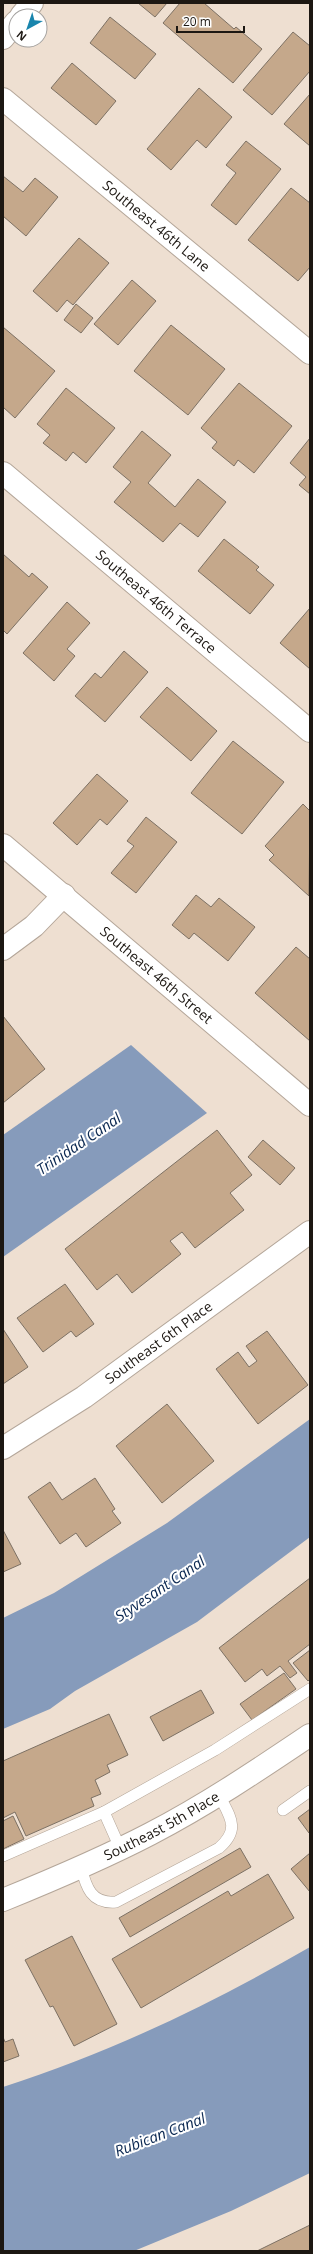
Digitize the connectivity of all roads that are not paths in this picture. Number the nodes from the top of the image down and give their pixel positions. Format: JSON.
{"nodes":[{"id":1,"x":3,"y":99,"type":"edge"},
{"id":2,"x":310,"y":353,"type":"edge"},
{"id":3,"x":3,"y":473,"type":"edge"},
{"id":4,"x":310,"y":731,"type":"edge"},
{"id":5,"x":3,"y":845,"type":"edge"},
{"id":6,"x":64,"y":896,"type":"junction"},
{"id":7,"x":3,"y":949,"type":"edge"},
{"id":8,"x":310,"y":1106,"type":"edge"},
{"id":9,"x":310,"y":1232,"type":"edge"},
{"id":10,"x":3,"y":1448,"type":"edge"},
{"id":11,"x":310,"y":1689,"type":"edge"},
{"id":12,"x":310,"y":1735,"type":"edge"},
{"id":13,"x":310,"y":1791,"type":"edge"},
{"id":14,"x":219,"y":1795,"type":"junction"},
{"id":15,"x":283,"y":1810,"type":"dead end"},
{"id":16,"x":104,"y":1812,"type":"junction"},
{"id":17,"x":120,"y":1848,"type":"junction"},
{"id":18,"x":3,"y":1856,"type":"edge"},
{"id":19,"x":81,"y":1867,"type":"junction"},
{"id":20,"x":3,"y":1900,"type":"edge"}],
"edges":[{"from":1,"to":2,"type":"street","name":"Southeast 46th Lane"},
{"from":3,"to":4,"type":"street","name":"Southeast 46th Terrace"},
{"from":5,"to":6,"type":"street","name":"Southeast 46th Street"},
{"from":6,"to":7,"type":"street"},
{"from":6,"to":8,"type":"street","name":"Southeast 46th Street"},
{"from":9,"to":10,"type":"street","name":"Southeast 6th Place"},
{"from":11,"to":16,"type":"lane"},
{"from":12,"to":14,"type":"street","name":"Southeast 5th Place"},
{"from":13,"to":15,"type":"lane"},
{"from":14,"to":17,"type":"street","name":"Southeast 5th Place"},
{"from":14,"to":19,"type":"lane"},
{"from":16,"to":17,"type":"lane"},
{"from":16,"to":18,"type":"lane"},
{"from":17,"to":19,"type":"street","name":"Southeast 5th Place"},
{"from":19,"to":20,"type":"street","name":"Southeast 5th Place"}]}
